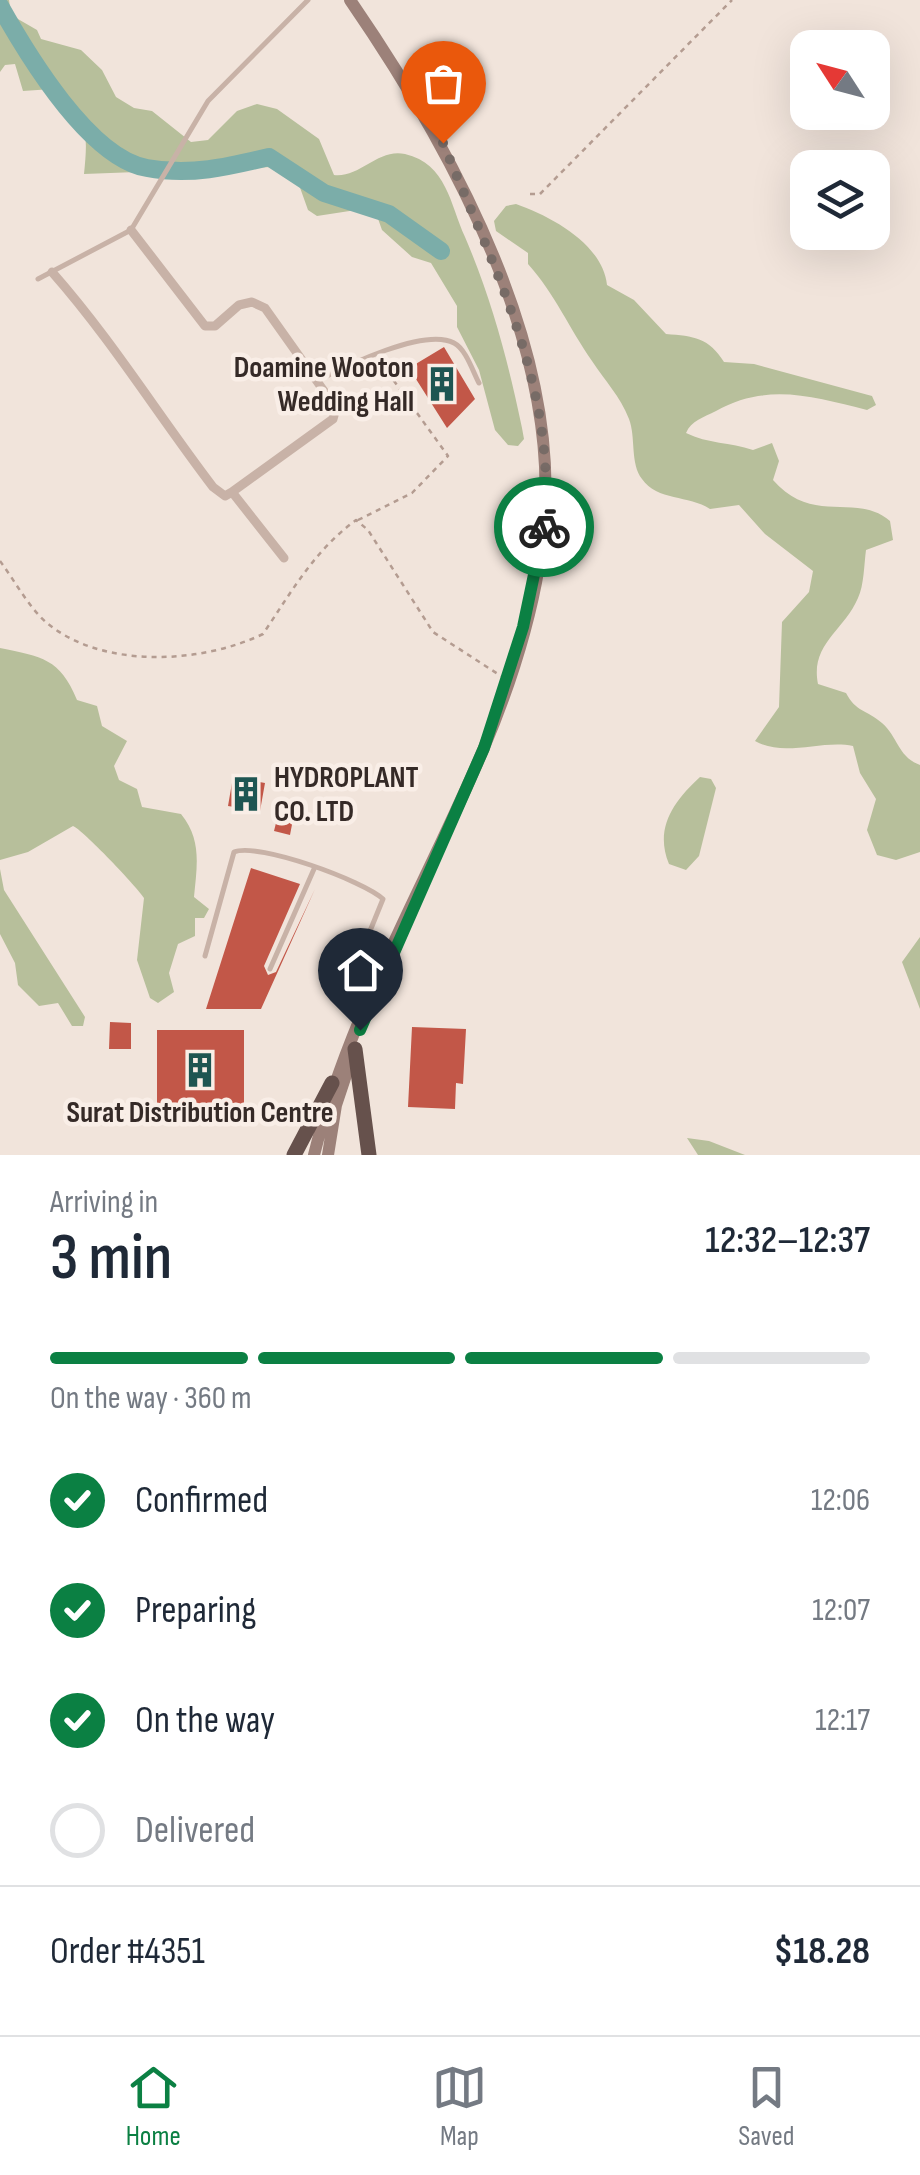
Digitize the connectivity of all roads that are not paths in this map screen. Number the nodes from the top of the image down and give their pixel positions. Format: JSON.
{"nodes":[{"id":1,"x":308,"y":0,"type":"edge"},
{"id":2,"x":350,"y":0,"type":"edge"},
{"id":3,"x":130,"y":230,"type":"junction"},
{"id":4,"x":52,"y":272,"type":"junction"},
{"id":5,"x":38,"y":280,"type":"dead end"},
{"id":6,"x":318,"y":380,"type":"junction"},
{"id":7,"x":480,"y":383,"type":"dead end"},
{"id":8,"x":232,"y":492,"type":"junction"},
{"id":9,"x":284,"y":558,"type":"dead end"},
{"id":10,"x":314,"y":869,"type":"junction"},
{"id":11,"x":205,"y":956,"type":"dead end"},
{"id":12,"x":270,"y":968,"type":"dead end"},
{"id":13,"x":365,"y":1010,"type":"junction"},
{"id":14,"x":355,"y":1049,"type":"junction"},
{"id":15,"x":332,"y":1083,"type":"junction"},
{"id":16,"x":294,"y":1155,"type":"edge"},
{"id":17,"x":314,"y":1155,"type":"edge"},
{"id":18,"x":328,"y":1155,"type":"edge"},
{"id":19,"x":370,"y":1155,"type":"edge"}],
"edges":[{"from":1,"to":3,"type":"lane"},
{"from":2,"to":13,"type":"main road"},
{"from":3,"to":4,"type":"lane"},
{"from":3,"to":6,"type":"street"},
{"from":4,"to":5,"type":"lane"},
{"from":4,"to":8,"type":"street"},
{"from":6,"to":7,"type":"lane"},
{"from":6,"to":8,"type":"street"},
{"from":8,"to":9,"type":"street"},
{"from":10,"to":11,"type":"lane"},
{"from":10,"to":12,"type":"lane"},
{"from":10,"to":13,"type":"lane"},
{"from":13,"to":14,"type":"main road"},
{"from":13,"to":15,"type":"main road"},
{"from":14,"to":18,"type":"main road"},
{"from":14,"to":19,"type":"highway"},
{"from":15,"to":16,"type":"highway"},
{"from":15,"to":17,"type":"main road"}]}
